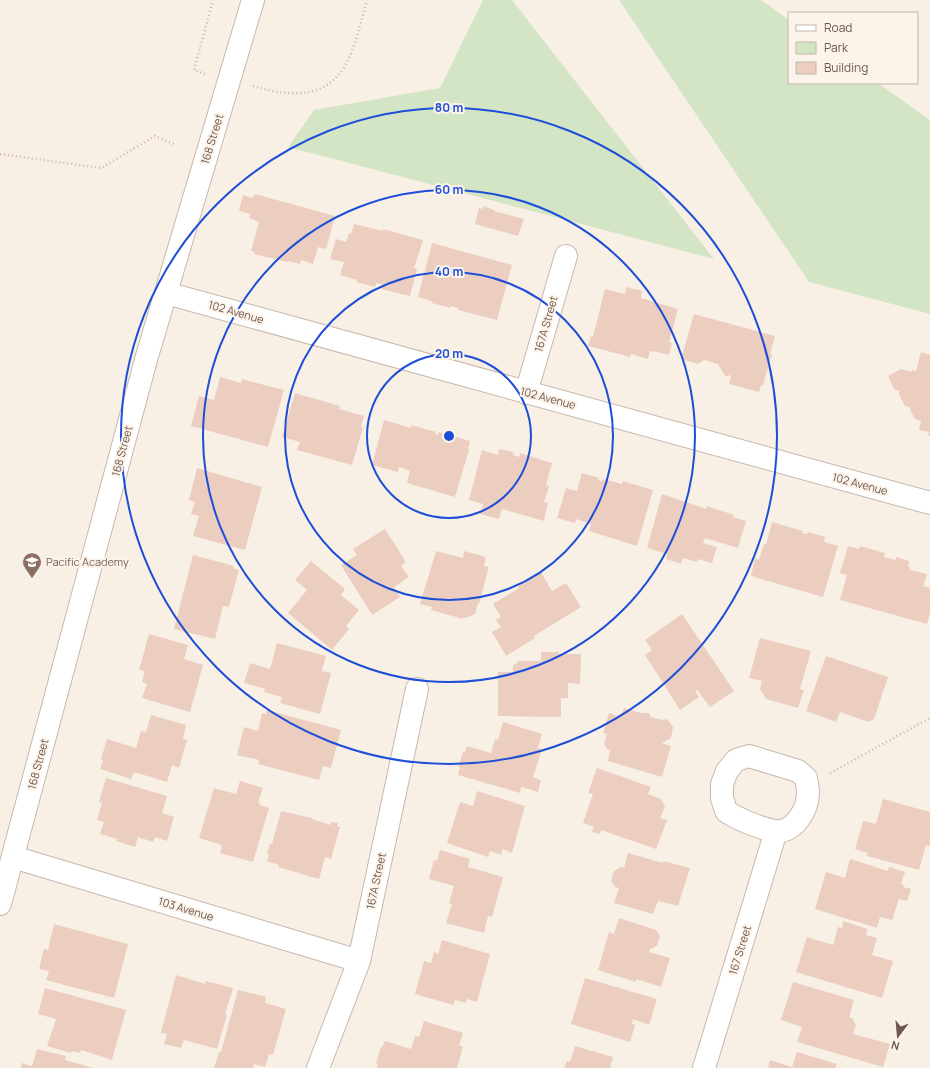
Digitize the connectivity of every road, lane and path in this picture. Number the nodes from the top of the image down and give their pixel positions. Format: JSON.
{"nodes":[{"id":1,"x":213,"y":0,"type":"edge"},
{"id":2,"x":254,"y":0,"type":"edge"},
{"id":3,"x":367,"y":0,"type":"edge"},
{"id":4,"x":209,"y":74,"type":"dead end"},
{"id":5,"x":249,"y":86,"type":"dead end"},
{"id":6,"x":174,"y":144,"type":"dead end"},
{"id":7,"x":0,"y":154,"type":"edge"},
{"id":8,"x":566,"y":256,"type":"dead end"},
{"id":9,"x":166,"y":293,"type":"junction"},
{"id":10,"x":526,"y":393,"type":"junction"},
{"id":11,"x":930,"y":503,"type":"edge"},
{"id":12,"x":417,"y":689,"type":"dead end"},
{"id":13,"x":930,"y":718,"type":"edge"},
{"id":14,"x":807,"y":785,"type":"junction"},
{"id":15,"x":776,"y":831,"type":"junction"},
{"id":16,"x":13,"y":857,"type":"junction"},
{"id":17,"x":0,"y":904,"type":"edge"},
{"id":18,"x":359,"y":961,"type":"junction"},
{"id":19,"x":318,"y":1068,"type":"edge"},
{"id":20,"x":704,"y":1068,"type":"edge"}],
"edges":[{"from":1,"to":4,"type":"path"},
{"from":2,"to":9,"type":"street","name":"168 Street"},
{"from":3,"to":5,"type":"path"},
{"from":6,"to":7,"type":"path"},
{"from":8,"to":10,"type":"street","name":"167A Street"},
{"from":9,"to":10,"type":"street","name":"102 Avenue"},
{"from":9,"to":16,"type":"street","name":"168 Street"},
{"from":10,"to":11,"type":"street","name":"102 Avenue"},
{"from":12,"to":18,"type":"street","name":"167A Street"},
{"from":13,"to":14,"type":"path"},
{"from":14,"to":15,"type":"street"},
{"from":14,"to":15,"type":"street"},
{"from":15,"to":20,"type":"street","name":"167 Street"},
{"from":16,"to":17,"type":"street","name":"168 Street"},
{"from":16,"to":18,"type":"street","name":"103 Avenue"},
{"from":18,"to":19,"type":"street","name":"167A Street"}]}
